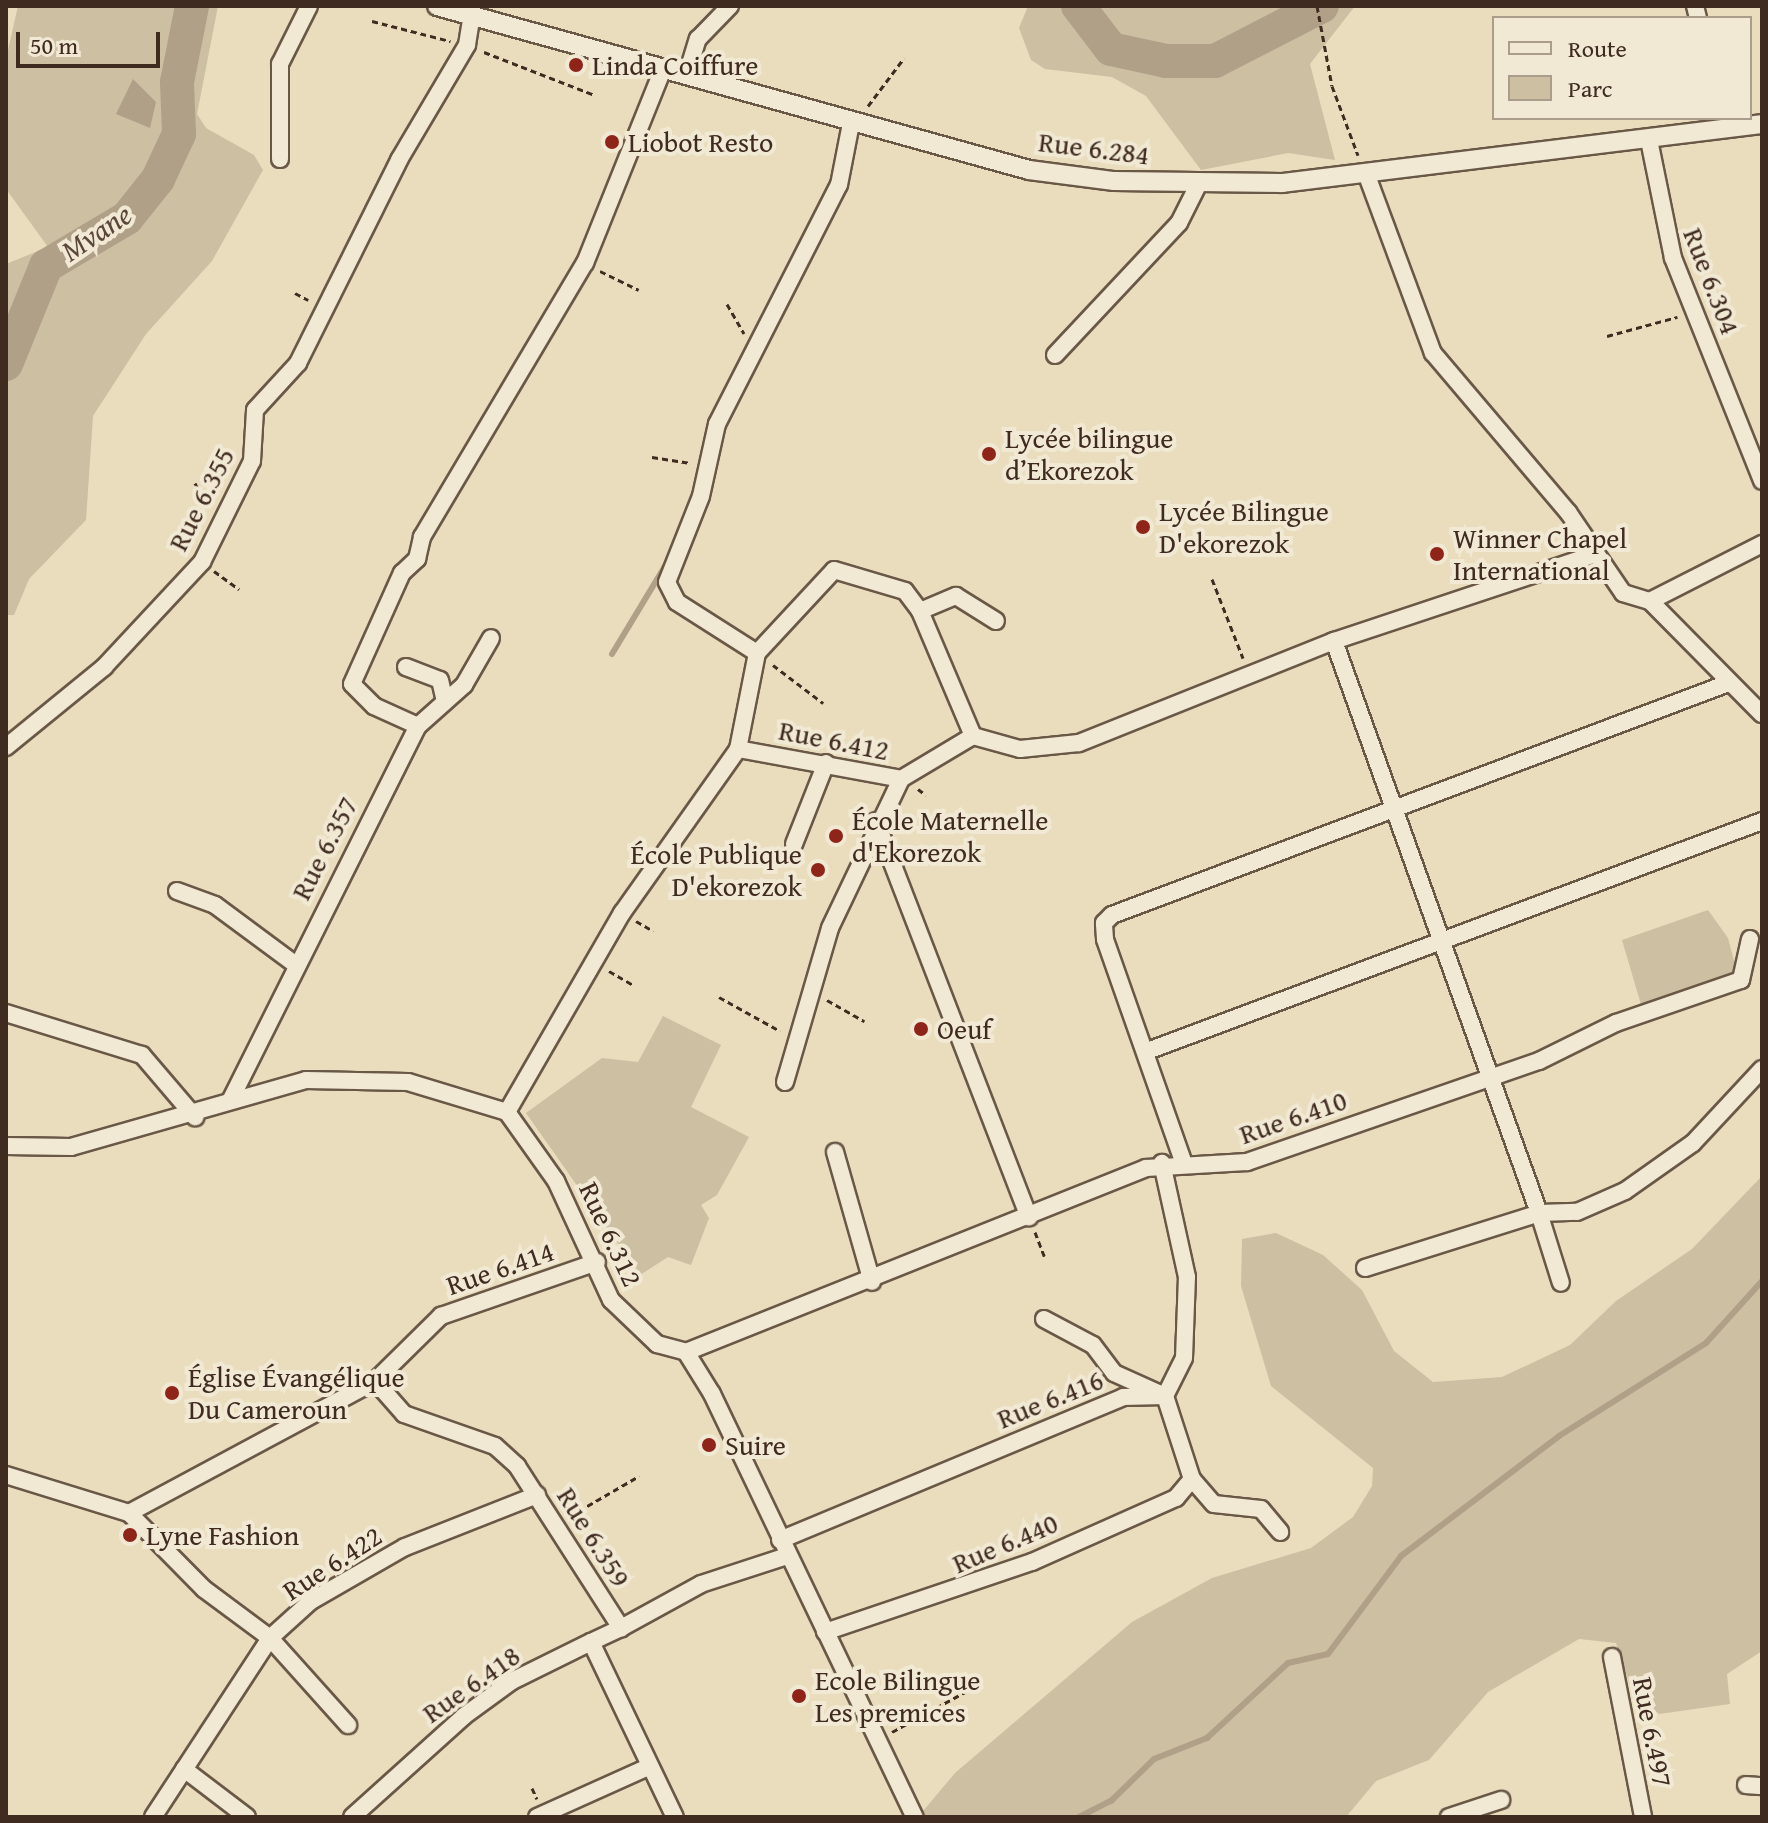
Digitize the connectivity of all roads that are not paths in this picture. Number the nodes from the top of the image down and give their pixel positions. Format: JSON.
{"nodes":[{"id":1,"x":309,"y":6,"type":"edge"},
{"id":2,"x":437,"y":6,"type":"edge"},
{"id":3,"x":730,"y":6,"type":"edge"},
{"id":4,"x":472,"y":14,"type":"junction"},
{"id":5,"x":663,"y":69,"type":"junction"},
{"id":6,"x":687,"y":74,"type":"junction"},
{"id":7,"x":1713,"y":122,"type":"edge"},
{"id":8,"x":851,"y":123,"type":"junction"},
{"id":9,"x":1762,"y":124,"type":"edge"},
{"id":10,"x":1649,"y":140,"type":"junction"},
{"id":11,"x":280,"y":159,"type":"dead end"},
{"id":12,"x":1366,"y":173,"type":"junction"},
{"id":13,"x":1197,"y":187,"type":"junction"},
{"id":14,"x":1055,"y":355,"type":"dead end"},
{"id":15,"x":1762,"y":481,"type":"edge"},
{"id":16,"x":1762,"y":544,"type":"edge"},
{"id":17,"x":1592,"y":555,"type":"junction"},
{"id":18,"x":1650,"y":601,"type":"junction"},
{"id":19,"x":920,"y":611,"type":"junction"},
{"id":20,"x":996,"y":621,"type":"dead end"},
{"id":21,"x":491,"y":638,"type":"dead end"},
{"id":22,"x":1334,"y":641,"type":"junction"},
{"id":23,"x":757,"y":653,"type":"junction"},
{"id":24,"x":406,"y":667,"type":"dead end"},
{"id":25,"x":1726,"y":684,"type":"junction"},
{"id":26,"x":444,"y":698,"type":"junction"},
{"id":27,"x":1762,"y":714,"type":"edge"},
{"id":28,"x":418,"y":726,"type":"junction"},
{"id":29,"x":973,"y":736,"type":"junction"},
{"id":30,"x":6,"y":747,"type":"edge"},
{"id":31,"x":738,"y":749,"type":"junction"},
{"id":32,"x":826,"y":763,"type":"junction"},
{"id":33,"x":901,"y":779,"type":"junction"},
{"id":34,"x":1389,"y":807,"type":"junction"},
{"id":35,"x":876,"y":821,"type":"junction"},
{"id":36,"x":1762,"y":821,"type":"edge"},
{"id":37,"x":794,"y":844,"type":"dead end"},
{"id":38,"x":177,"y":891,"type":"dead end"},
{"id":39,"x":1445,"y":935,"type":"junction"},
{"id":40,"x":1750,"y":939,"type":"dead end"},
{"id":41,"x":296,"y":965,"type":"junction"},
{"id":42,"x":6,"y":1013,"type":"edge"},
{"id":43,"x":1150,"y":1050,"type":"junction"},
{"id":44,"x":1762,"y":1069,"type":"edge"},
{"id":45,"x":1487,"y":1075,"type":"junction"},
{"id":46,"x":785,"y":1082,"type":"dead end"},
{"id":47,"x":230,"y":1101,"type":"junction"},
{"id":48,"x":507,"y":1112,"type":"junction"},
{"id":49,"x":195,"y":1117,"type":"junction"},
{"id":50,"x":6,"y":1146,"type":"edge"},
{"id":51,"x":835,"y":1152,"type":"dead end"},
{"id":52,"x":1183,"y":1161,"type":"junction"},
{"id":53,"x":1162,"y":1163,"type":"junction"},
{"id":54,"x":1539,"y":1213,"type":"junction"},
{"id":55,"x":1029,"y":1217,"type":"junction"},
{"id":56,"x":597,"y":1262,"type":"junction"},
{"id":57,"x":1365,"y":1268,"type":"dead end"},
{"id":58,"x":872,"y":1282,"type":"junction"},
{"id":59,"x":1561,"y":1283,"type":"dead end"},
{"id":60,"x":1044,"y":1319,"type":"dead end"},
{"id":61,"x":686,"y":1352,"type":"junction"},
{"id":62,"x":375,"y":1381,"type":"junction"},
{"id":63,"x":1165,"y":1396,"type":"junction"},
{"id":64,"x":6,"y":1475,"type":"edge"},
{"id":65,"x":1192,"y":1479,"type":"junction"},
{"id":66,"x":537,"y":1495,"type":"junction"},
{"id":67,"x":129,"y":1513,"type":"junction"},
{"id":68,"x":1280,"y":1532,"type":"dead end"},
{"id":69,"x":783,"y":1548,"type":"junction"},
{"id":70,"x":621,"y":1628,"type":"junction"},
{"id":71,"x":825,"y":1632,"type":"junction"},
{"id":72,"x":270,"y":1638,"type":"junction"},
{"id":73,"x":591,"y":1642,"type":"junction"},
{"id":74,"x":1612,"y":1657,"type":"dead end"},
{"id":75,"x":348,"y":1725,"type":"dead end"},
{"id":76,"x":648,"y":1767,"type":"junction"},
{"id":77,"x":184,"y":1769,"type":"junction"},
{"id":78,"x":1501,"y":1800,"type":"dead end"},
{"id":79,"x":153,"y":1817,"type":"edge"},
{"id":80,"x":247,"y":1817,"type":"edge"},
{"id":81,"x":352,"y":1817,"type":"edge"},
{"id":82,"x":537,"y":1817,"type":"edge"},
{"id":83,"x":675,"y":1817,"type":"edge"},
{"id":84,"x":915,"y":1817,"type":"edge"},
{"id":85,"x":1449,"y":1817,"type":"edge"},
{"id":86,"x":1643,"y":1817,"type":"edge"}],
"edges":[{"from":1,"to":11,"type":"street"},
{"from":2,"to":4,"type":"street","name":"Rue 6.284"},
{"from":3,"to":6,"type":"street"},
{"from":4,"to":5,"type":"street","name":"Rue 6.284"},
{"from":4,"to":30,"type":"street","name":"Rue 6.355"},
{"from":5,"to":6,"type":"street","name":"Rue 6.284"},
{"from":5,"to":28,"type":"street"},
{"from":6,"to":8,"type":"street","name":"Rue 6.284"},
{"from":7,"to":9,"type":"street","name":"Rue 6.284"},
{"from":7,"to":10,"type":"street","name":"Rue 6.284"},
{"from":8,"to":13,"type":"street","name":"Rue 6.284"},
{"from":8,"to":23,"type":"street"},
{"from":10,"to":12,"type":"street","name":"Rue 6.284"},
{"from":10,"to":15,"type":"street","name":"Rue 6.304"},
{"from":12,"to":13,"type":"street","name":"Rue 6.284"},
{"from":12,"to":17,"type":"street"},
{"from":13,"to":14,"type":"street"},
{"from":16,"to":18,"type":"street"},
{"from":17,"to":18,"type":"street"},
{"from":17,"to":22,"type":"street"},
{"from":18,"to":25,"type":"street"},
{"from":19,"to":20,"type":"street"},
{"from":19,"to":23,"type":"street"},
{"from":19,"to":29,"type":"street"},
{"from":21,"to":26,"type":"street","name":"Rue 6.357"},
{"from":22,"to":29,"type":"street"},
{"from":22,"to":34,"type":"street"},
{"from":23,"to":31,"type":"street"},
{"from":24,"to":26,"type":"street"},
{"from":25,"to":27,"type":"street"},
{"from":25,"to":34,"type":"street"},
{"from":26,"to":28,"type":"street","name":"Rue 6.357"},
{"from":28,"to":41,"type":"street","name":"Rue 6.357"},
{"from":29,"to":33,"type":"street","name":"Rue 6.412"},
{"from":31,"to":32,"type":"street","name":"Rue 6.412"},
{"from":31,"to":48,"type":"street","name":"Rue 6.412"},
{"from":32,"to":33,"type":"street","name":"Rue 6.412"},
{"from":32,"to":37,"type":"street"},
{"from":33,"to":35,"type":"street"},
{"from":34,"to":39,"type":"street"},
{"from":34,"to":43,"type":"street"},
{"from":35,"to":46,"type":"street"},
{"from":35,"to":55,"type":"street"},
{"from":36,"to":39,"type":"street"},
{"from":38,"to":41,"type":"street"},
{"from":39,"to":43,"type":"street"},
{"from":39,"to":45,"type":"street"},
{"from":40,"to":45,"type":"street","name":"Rue 6.410"},
{"from":41,"to":47,"type":"street","name":"Rue 6.357"},
{"from":42,"to":49,"type":"street"},
{"from":43,"to":52,"type":"street"},
{"from":44,"to":54,"type":"street"},
{"from":45,"to":52,"type":"street","name":"Rue 6.410"},
{"from":45,"to":54,"type":"street"},
{"from":47,"to":48,"type":"street"},
{"from":47,"to":49,"type":"street"},
{"from":48,"to":56,"type":"street","name":"Rue 6.312"},
{"from":49,"to":50,"type":"street"},
{"from":51,"to":58,"type":"street"},
{"from":52,"to":53,"type":"street","name":"Rue 6.410"},
{"from":53,"to":55,"type":"street","name":"Rue 6.410"},
{"from":53,"to":63,"type":"street"},
{"from":54,"to":57,"type":"street"},
{"from":54,"to":59,"type":"street"},
{"from":55,"to":58,"type":"street","name":"Rue 6.410"},
{"from":56,"to":61,"type":"street","name":"Rue 6.312"},
{"from":56,"to":62,"type":"street","name":"Rue 6.414"},
{"from":58,"to":61,"type":"street","name":"Rue 6.410"},
{"from":60,"to":63,"type":"street"},
{"from":61,"to":69,"type":"street"},
{"from":62,"to":66,"type":"street","name":"Rue 6.359"},
{"from":62,"to":67,"type":"street","name":"Rue 6.414"},
{"from":63,"to":65,"type":"street"},
{"from":63,"to":69,"type":"street","name":"Rue 6.416"},
{"from":64,"to":67,"type":"street"},
{"from":65,"to":68,"type":"street"},
{"from":65,"to":71,"type":"street","name":"Rue 6.440"},
{"from":66,"to":70,"type":"street","name":"Rue 6.359"},
{"from":66,"to":72,"type":"street","name":"Rue 6.422"},
{"from":67,"to":72,"type":"street"},
{"from":69,"to":70,"type":"street","name":"Rue 6.359"},
{"from":69,"to":71,"type":"street"},
{"from":70,"to":73,"type":"street","name":"Rue 6.418"},
{"from":71,"to":84,"type":"street"},
{"from":72,"to":75,"type":"street"},
{"from":72,"to":77,"type":"street","name":"Rue 6.422"},
{"from":73,"to":76,"type":"street"},
{"from":73,"to":81,"type":"street","name":"Rue 6.418"},
{"from":74,"to":86,"type":"street","name":"Rue 6.497"},
{"from":76,"to":82,"type":"street"},
{"from":76,"to":83,"type":"street"},
{"from":77,"to":79,"type":"street","name":"Rue 6.422"},
{"from":77,"to":80,"type":"street"},
{"from":78,"to":85,"type":"street"}]}
